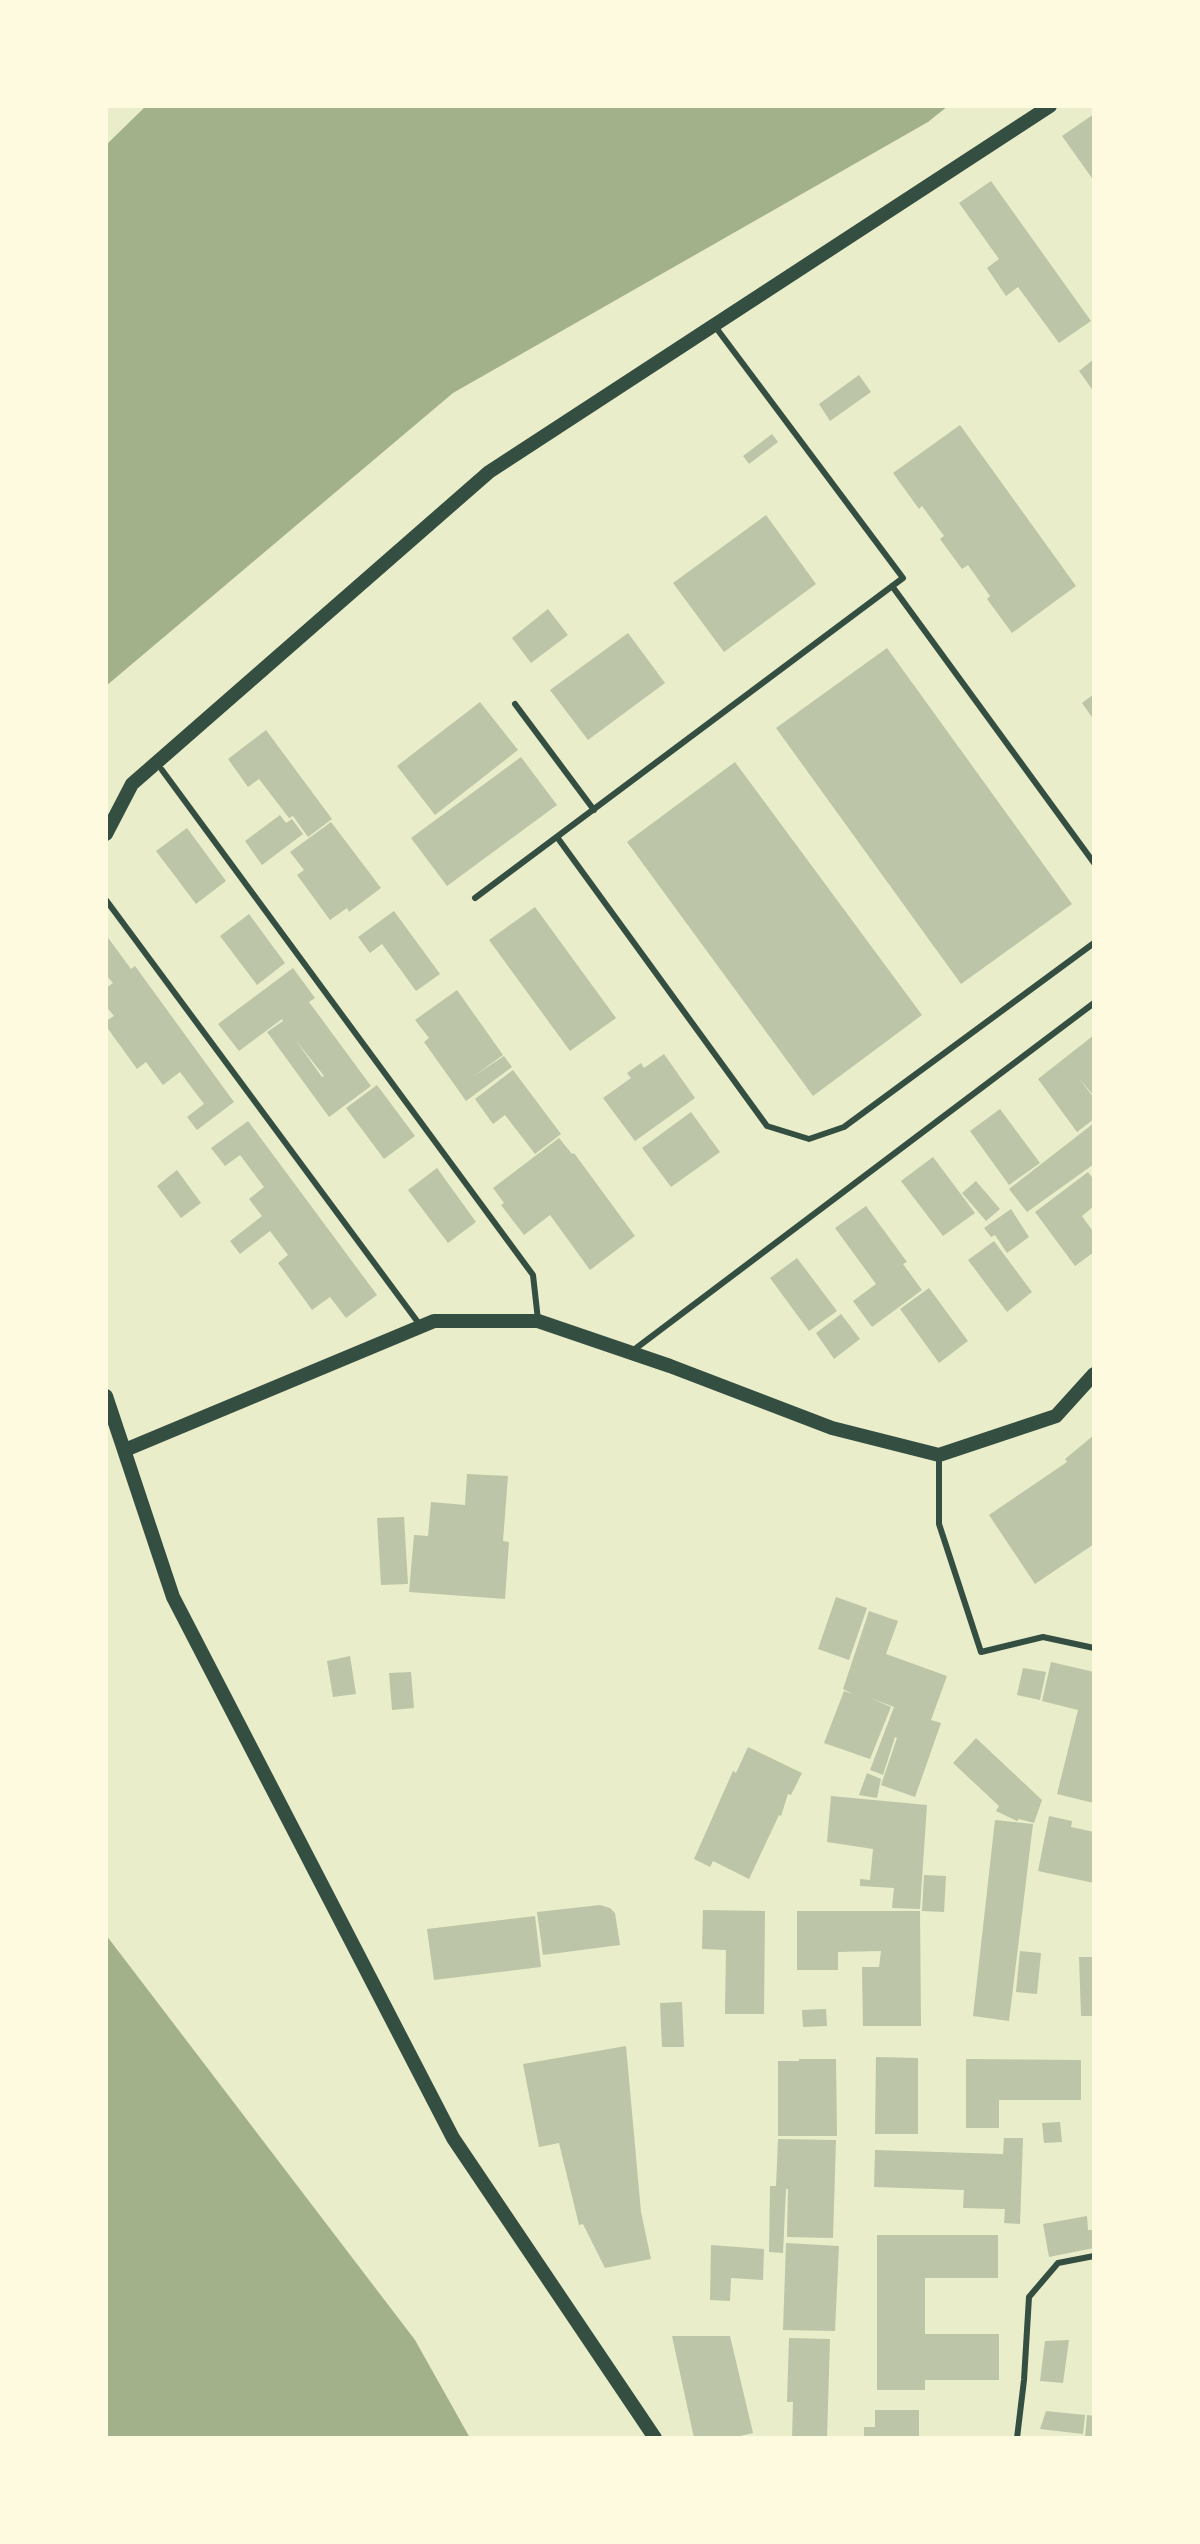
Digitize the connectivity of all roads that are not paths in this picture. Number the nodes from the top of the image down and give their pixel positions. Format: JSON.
{"nodes":[{"id":1,"x":1050,"y":106,"type":"edge"},
{"id":2,"x":714,"y":325,"type":"junction"},
{"id":3,"x":892,"y":586,"type":"junction"},
{"id":4,"x":515,"y":704,"type":"dead end"},
{"id":5,"x":162,"y":770,"type":"dead end"},
{"id":6,"x":594,"y":810,"type":"junction"},
{"id":7,"x":106,"y":834,"type":"edge"},
{"id":8,"x":557,"y":837,"type":"junction"},
{"id":9,"x":1094,"y":863,"type":"edge"},
{"id":10,"x":475,"y":898,"type":"dead end"},
{"id":11,"x":106,"y":900,"type":"edge"},
{"id":12,"x":1094,"y":943,"type":"edge"},
{"id":13,"x":1094,"y":1003,"type":"edge"},
{"id":14,"x":538,"y":1321,"type":"junction"},
{"id":15,"x":421,"y":1326,"type":"junction"},
{"id":16,"x":631,"y":1352,"type":"junction"},
{"id":17,"x":1094,"y":1374,"type":"edge"},
{"id":18,"x":106,"y":1396,"type":"edge"},
{"id":19,"x":125,"y":1450,"type":"junction"},
{"id":20,"x":939,"y":1455,"type":"junction"},
{"id":21,"x":1094,"y":1648,"type":"edge"},
{"id":22,"x":1094,"y":2256,"type":"edge"},
{"id":23,"x":655,"y":2438,"type":"edge"},
{"id":24,"x":1017,"y":2438,"type":"edge"}],
"edges":[{"from":1,"to":2,"type":"street"},
{"from":2,"to":3,"type":"lane"},
{"from":2,"to":7,"type":"street"},
{"from":3,"to":6,"type":"lane"},
{"from":3,"to":9,"type":"lane"},
{"from":4,"to":6,"type":"lane"},
{"from":5,"to":14,"type":"lane"},
{"from":6,"to":8,"type":"lane"},
{"from":8,"to":10,"type":"lane"},
{"from":8,"to":12,"type":"lane"},
{"from":11,"to":15,"type":"lane"},
{"from":13,"to":16,"type":"lane"},
{"from":14,"to":15,"type":"street"},
{"from":14,"to":16,"type":"street"},
{"from":15,"to":19,"type":"street"},
{"from":16,"to":20,"type":"street"},
{"from":17,"to":20,"type":"street"},
{"from":18,"to":19,"type":"street"},
{"from":19,"to":23,"type":"street"},
{"from":20,"to":21,"type":"lane"},
{"from":22,"to":24,"type":"lane"}]}
